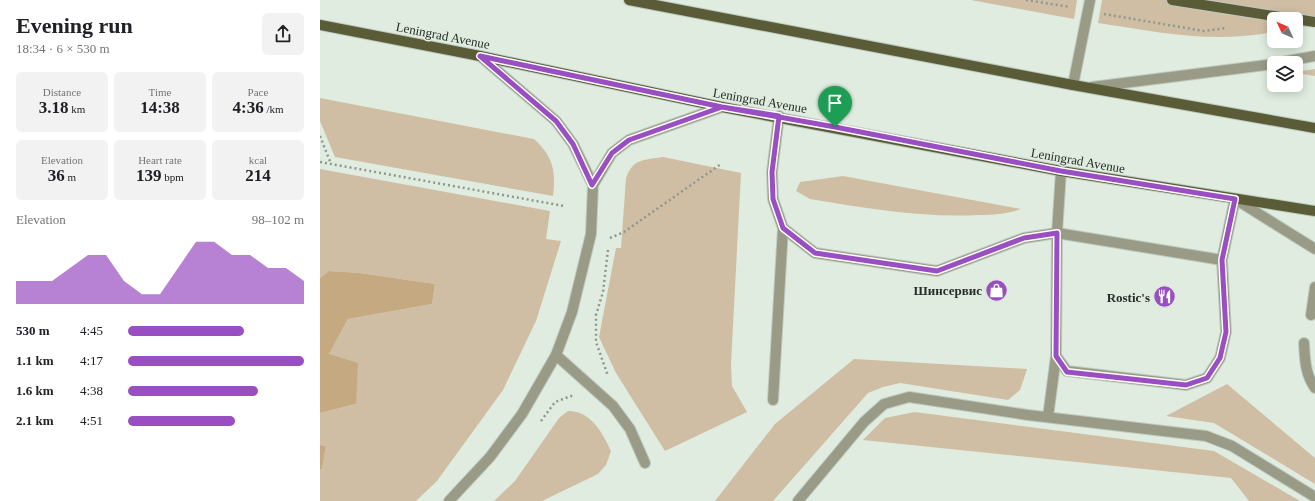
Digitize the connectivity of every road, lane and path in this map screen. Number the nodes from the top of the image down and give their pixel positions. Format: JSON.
{"nodes":[{"id":1,"x":629,"y":0,"type":"edge"},
{"id":2,"x":1026,"y":0,"type":"edge"},
{"id":3,"x":1090,"y":0,"type":"edge"},
{"id":4,"x":1172,"y":0,"type":"edge"},
{"id":5,"x":1088,"y":11,"type":"junction"},
{"id":6,"x":1267,"y":15,"type":"edge"},
{"id":7,"x":1303,"y":21,"type":"edge"},
{"id":8,"x":1315,"y":22,"type":"edge"},
{"id":9,"x":320,"y":24,"type":"edge"},
{"id":10,"x":1227,"y":28,"type":"dead end"},
{"id":11,"x":480,"y":56,"type":"junction"},
{"id":12,"x":1315,"y":56,"type":"edge"},
{"id":13,"x":1303,"y":58,"type":"edge"},
{"id":14,"x":1267,"y":65,"type":"edge"},
{"id":15,"x":1073,"y":85,"type":"junction"},
{"id":16,"x":1089,"y":88,"type":"junction"},
{"id":17,"x":722,"y":107,"type":"junction"},
{"id":18,"x":779,"y":116,"type":"junction"},
{"id":19,"x":1315,"y":128,"type":"edge"},
{"id":20,"x":320,"y":136,"type":"edge"},
{"id":21,"x":320,"y":162,"type":"edge"},
{"id":22,"x":331,"y":164,"type":"junction"},
{"id":23,"x":721,"y":164,"type":"dead end"},
{"id":24,"x":1061,"y":171,"type":"junction"},
{"id":25,"x":592,"y":185,"type":"junction"},
{"id":26,"x":1235,"y":199,"type":"junction"},
{"id":27,"x":564,"y":206,"type":"dead end"},
{"id":28,"x":1315,"y":212,"type":"edge"},
{"id":29,"x":783,"y":228,"type":"junction"},
{"id":30,"x":1057,"y":233,"type":"junction"},
{"id":31,"x":609,"y":238,"type":"dead end"},
{"id":32,"x":1315,"y":249,"type":"edge"},
{"id":33,"x":1222,"y":260,"type":"junction"},
{"id":34,"x":1315,"y":287,"type":"edge"},
{"id":35,"x":1310,"y":315,"type":"dead end"},
{"id":36,"x":1304,"y":343,"type":"dead end"},
{"id":37,"x":556,"y":355,"type":"junction"},
{"id":38,"x":1056,"y":356,"type":"junction"},
{"id":39,"x":1315,"y":388,"type":"edge"},
{"id":40,"x":774,"y":400,"type":"dead end"},
{"id":41,"x":1048,"y":417,"type":"junction"},
{"id":42,"x":645,"y":463,"type":"dead end"},
{"id":43,"x":1315,"y":497,"type":"edge"},
{"id":44,"x":449,"y":501,"type":"edge"},
{"id":45,"x":798,"y":501,"type":"edge"}],
"edges":[{"from":1,"to":15,"type":"main road"},
{"from":2,"to":5,"type":"path"},
{"from":3,"to":5,"type":"street"},
{"from":4,"to":6,"type":"main road"},
{"from":5,"to":10,"type":"path"},
{"from":5,"to":15,"type":"street"},
{"from":7,"to":8,"type":"main road","bridge":true},
{"from":9,"to":11,"type":"main road","name":"Leningrad Avenue"},
{"from":11,"to":17,"type":"main road","name":"Leningrad Avenue"},
{"from":11,"to":25,"type":"street"},
{"from":12,"to":13,"type":"street"},
{"from":14,"to":16,"type":"street"},
{"from":15,"to":16,"type":"main road"},
{"from":16,"to":19,"type":"main road"},
{"from":17,"to":18,"type":"main road","name":"Leningrad Avenue"},
{"from":17,"to":25,"type":"street"},
{"from":18,"to":24,"type":"main road","name":"Leningrad Avenue"},
{"from":18,"to":29,"type":"street"},
{"from":20,"to":22,"type":"path"},
{"from":21,"to":22,"type":"path"},
{"from":22,"to":27,"type":"path"},
{"from":23,"to":31,"type":"path"},
{"from":24,"to":26,"type":"main road","name":"Leningrad Avenue"},
{"from":24,"to":30,"type":"street"},
{"from":25,"to":37,"type":"street"},
{"from":26,"to":28,"type":"main road","name":"Leningrad Avenue"},
{"from":26,"to":32,"type":"street"},
{"from":26,"to":33,"type":"street"},
{"from":29,"to":30,"type":"street"},
{"from":29,"to":40,"type":"street"},
{"from":30,"to":33,"type":"street"},
{"from":30,"to":38,"type":"street"},
{"from":33,"to":38,"type":"street"},
{"from":34,"to":35,"type":"street"},
{"from":36,"to":39,"type":"street"},
{"from":37,"to":42,"type":"street"},
{"from":37,"to":44,"type":"street"},
{"from":38,"to":41,"type":"street"},
{"from":41,"to":43,"type":"street"},
{"from":41,"to":45,"type":"street"}]}
